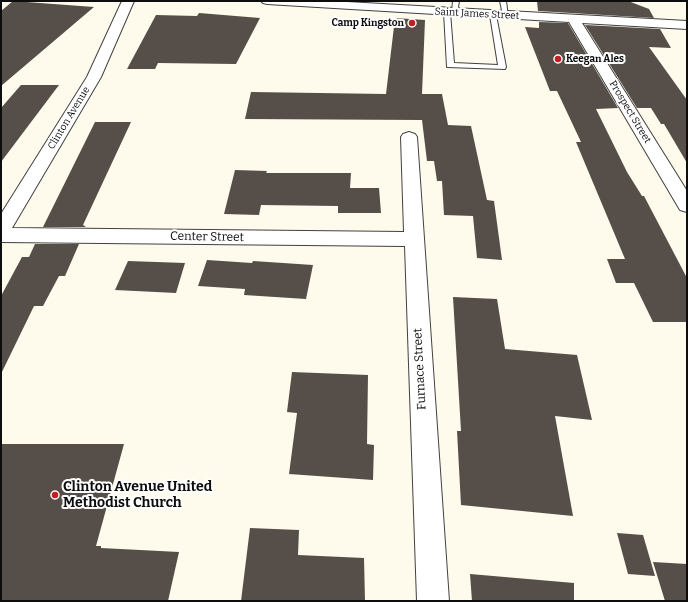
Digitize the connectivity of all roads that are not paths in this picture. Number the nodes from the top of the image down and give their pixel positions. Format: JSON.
{"nodes":[{"id":1,"x":128,"y":1,"type":"edge"},
{"id":2,"x":267,"y":1,"type":"edge"},
{"id":3,"x":503,"y":1,"type":"edge"},
{"id":4,"x":453,"y":8,"type":"edge"},
{"id":5,"x":493,"y":15,"type":"junction"},
{"id":6,"x":506,"y":15,"type":"junction"},
{"id":7,"x":573,"y":18,"type":"junction"},
{"id":8,"x":687,"y":25,"type":"edge"},
{"id":9,"x":409,"y":137,"type":"dead end"},
{"id":10,"x":687,"y":206,"type":"edge"},
{"id":11,"x":1,"y":230,"type":"edge"},
{"id":12,"x":1,"y":235,"type":"edge"},
{"id":13,"x":413,"y":239,"type":"junction"},
{"id":14,"x":433,"y":601,"type":"edge"}],
"edges":[{"from":1,"to":11,"type":"street","name":"Clinton Avenue"},
{"from":2,"to":4,"type":"street","name":"Saint James Street"},
{"from":3,"to":6,"type":"lane"},
{"from":4,"to":5,"type":"street","name":"Saint James Street"},
{"from":4,"to":5,"type":"lane"},
{"from":5,"to":6,"type":"street","name":"Saint James Street"},
{"from":6,"to":7,"type":"street","name":"Saint James Street"},
{"from":7,"to":8,"type":"street","name":"Saint James Street"},
{"from":7,"to":10,"type":"street","name":"Prospect Street"},
{"from":9,"to":13,"type":"street","name":"Furnace Street"},
{"from":12,"to":13,"type":"street","name":"Center Street"},
{"from":13,"to":14,"type":"street","name":"Furnace Street"}]}
